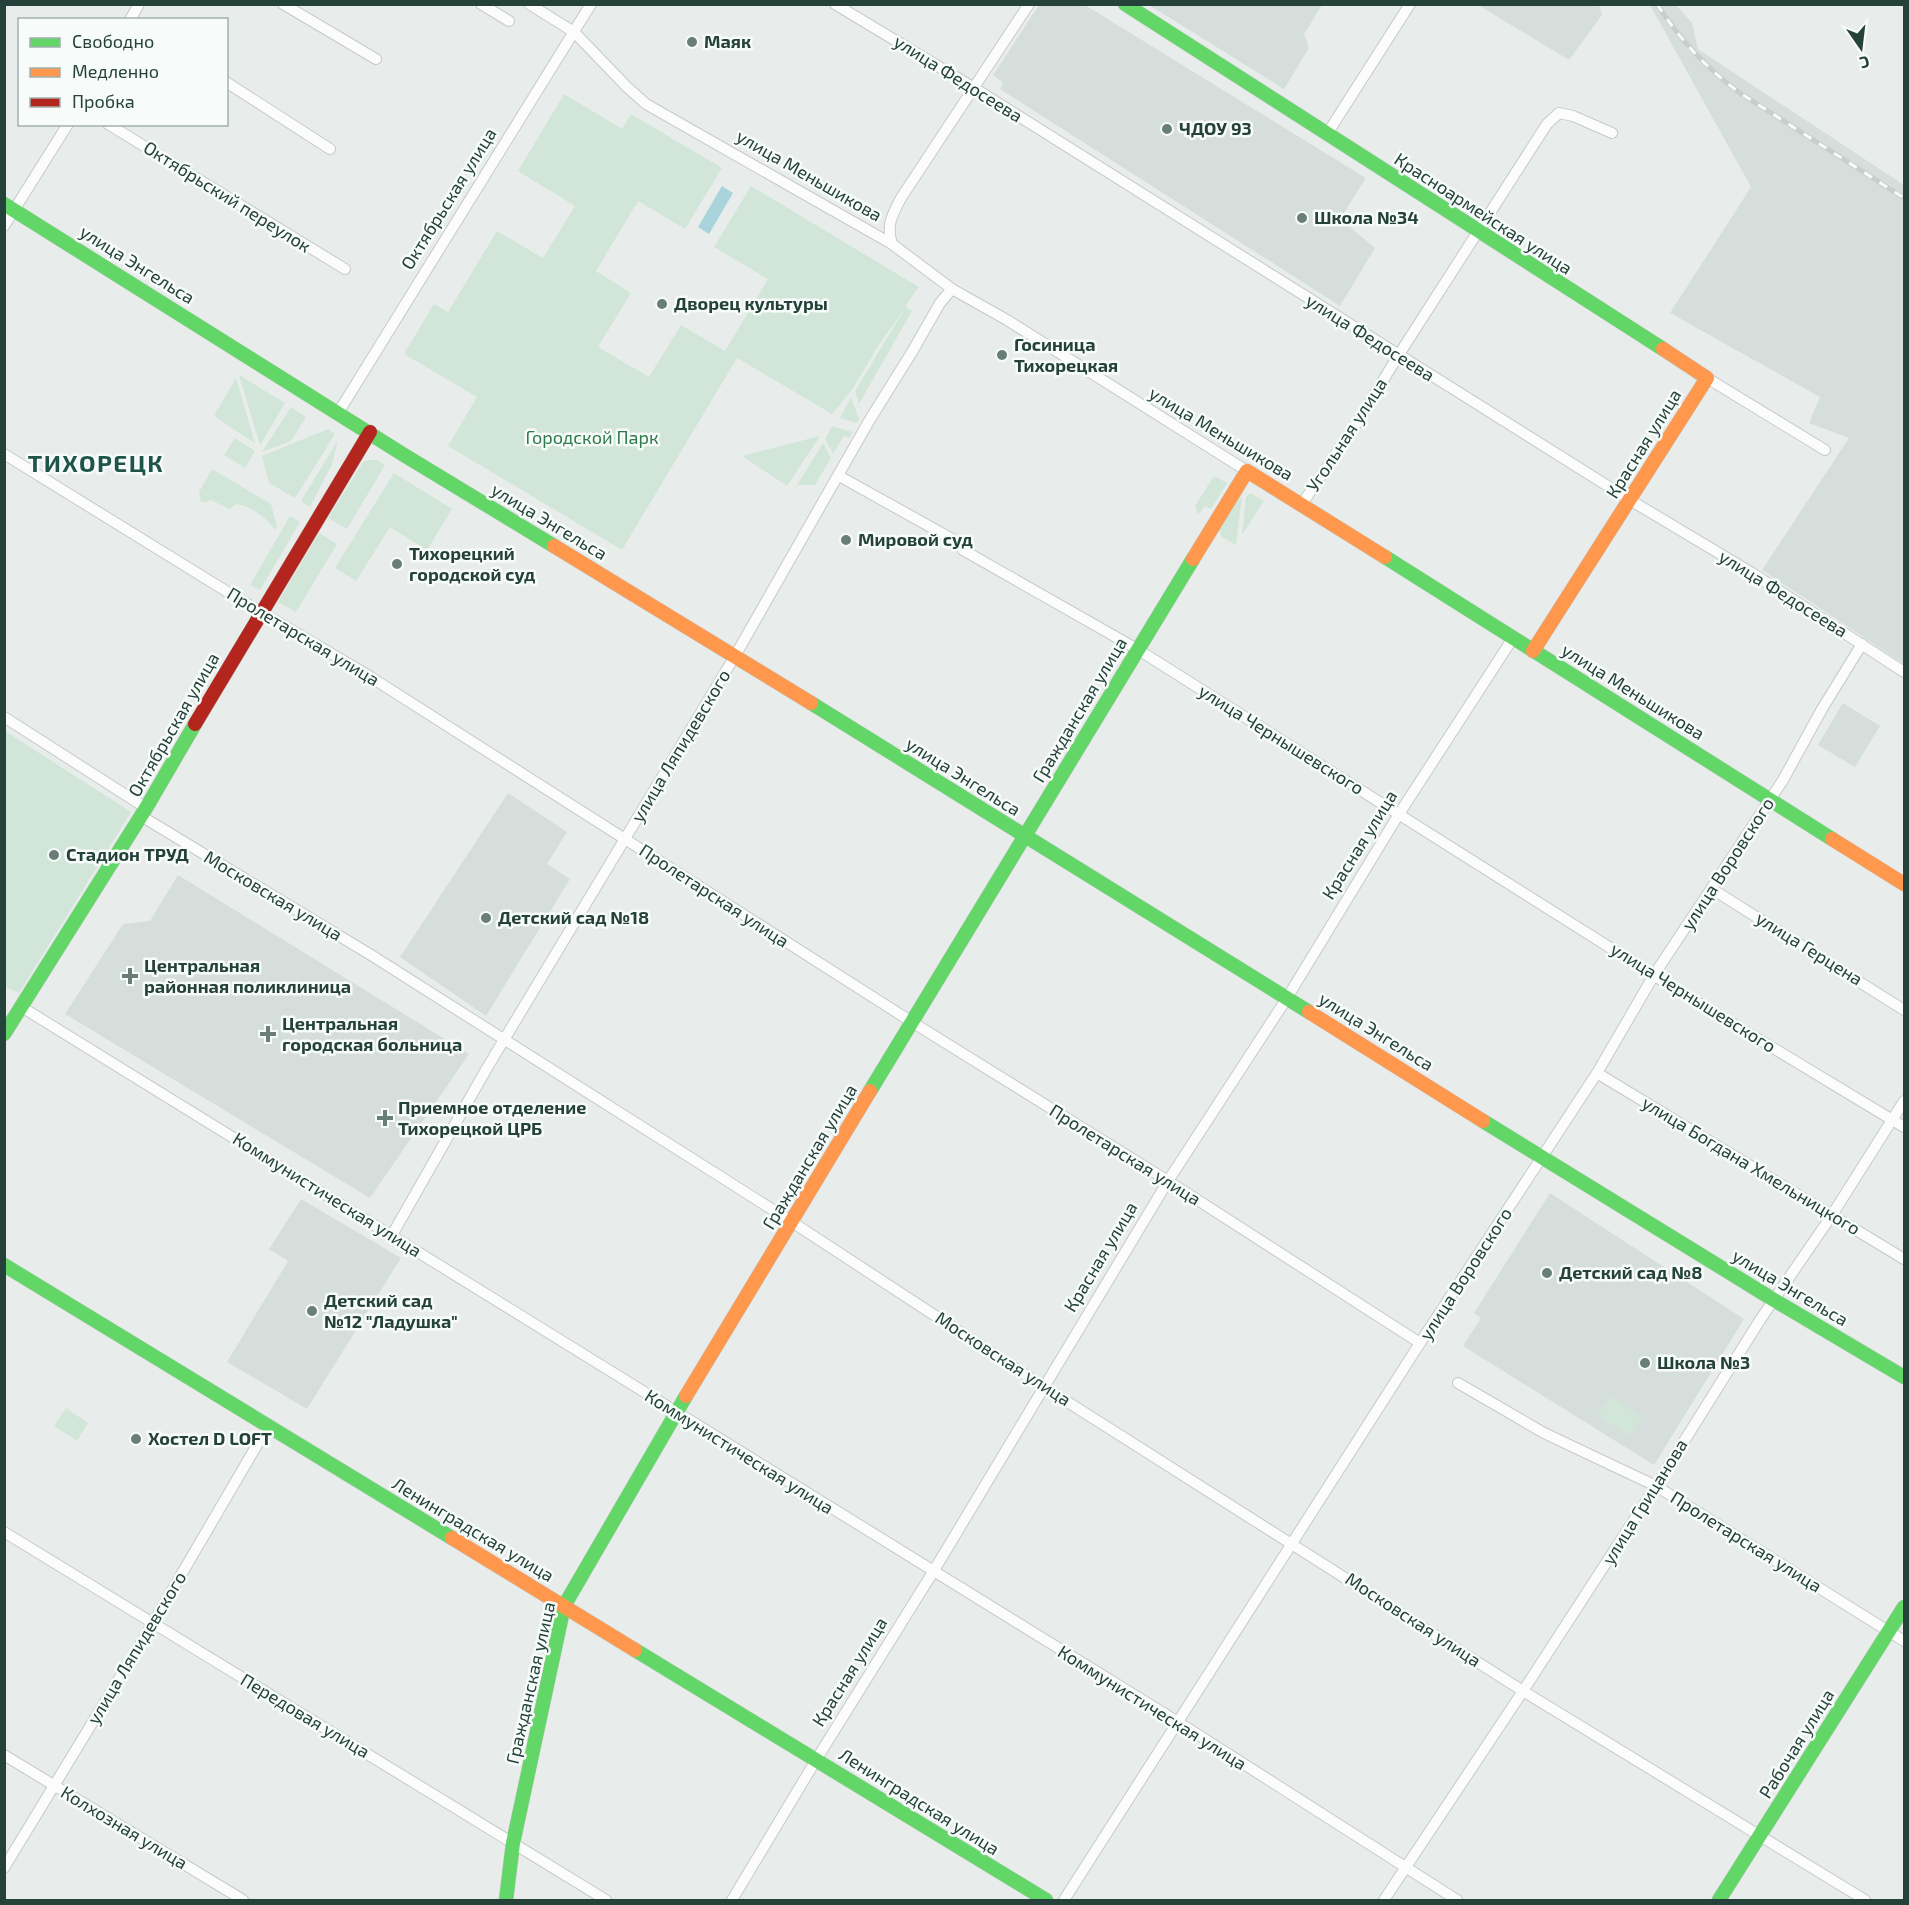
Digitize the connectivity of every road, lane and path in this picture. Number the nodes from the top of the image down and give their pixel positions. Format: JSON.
{"nodes":[{"id":1,"x":139,"y":4,"type":"edge"},
{"id":2,"x":283,"y":4,"type":"edge"},
{"id":3,"x":481,"y":4,"type":"edge"},
{"id":4,"x":529,"y":4,"type":"edge"},
{"id":5,"x":591,"y":4,"type":"edge"},
{"id":6,"x":835,"y":4,"type":"edge"},
{"id":7,"x":1029,"y":4,"type":"edge"},
{"id":8,"x":1125,"y":4,"type":"edge"},
{"id":9,"x":1410,"y":4,"type":"edge"},
{"id":10,"x":131,"y":18,"type":"edge"},
{"id":11,"x":508,"y":21,"type":"dead end"},
{"id":12,"x":574,"y":32,"type":"junction"},
{"id":13,"x":376,"y":59,"type":"dead end"},
{"id":14,"x":228,"y":83,"type":"edge"},
{"id":15,"x":974,"y":88,"type":"junction"},
{"id":16,"x":67,"y":126,"type":"edge"},
{"id":17,"x":111,"y":126,"type":"edge"},
{"id":18,"x":1612,"y":133,"type":"dead end"},
{"id":19,"x":1327,"y":135,"type":"junction"},
{"id":20,"x":330,"y":149,"type":"dead end"},
{"id":21,"x":9,"y":207,"type":"edge"},
{"id":22,"x":4,"y":226,"type":"edge"},
{"id":23,"x":1478,"y":232,"type":"junction"},
{"id":24,"x":892,"y":244,"type":"junction"},
{"id":25,"x":345,"y":269,"type":"dead end"},
{"id":26,"x":951,"y":289,"type":"junction"},
{"id":27,"x":1398,"y":356,"type":"junction"},
{"id":28,"x":1707,"y":378,"type":"junction"},
{"id":29,"x":338,"y":413,"type":"junction"},
{"id":30,"x":370,"y":432,"type":"junction"},
{"id":31,"x":1825,"y":450,"type":"dead end"},
{"id":32,"x":4,"y":454,"type":"edge"},
{"id":33,"x":1247,"y":471,"type":"junction"},
{"id":34,"x":839,"y":476,"type":"junction"},
{"id":35,"x":1630,"y":500,"type":"junction"},
{"id":36,"x":1302,"y":504,"type":"junction"},
{"id":37,"x":261,"y":611,"type":"junction"},
{"id":38,"x":1513,"y":639,"type":"junction"},
{"id":39,"x":1862,"y":644,"type":"junction"},
{"id":40,"x":1137,"y":649,"type":"junction"},
{"id":41,"x":1533,"y":651,"type":"junction"},
{"id":42,"x":735,"y":656,"type":"junction"},
{"id":43,"x":1905,"y":672,"type":"edge"},
{"id":44,"x":4,"y":717,"type":"edge"},
{"id":45,"x":1769,"y":800,"type":"junction"},
{"id":46,"x":144,"y":812,"type":"junction"},
{"id":47,"x":1399,"y":814,"type":"junction"},
{"id":48,"x":1025,"y":836,"type":"junction"},
{"id":49,"x":625,"y":839,"type":"junction"},
{"id":50,"x":1905,"y":884,"type":"edge"},
{"id":51,"x":1712,"y":889,"type":"junction"},
{"id":52,"x":1654,"y":975,"type":"junction"},
{"id":53,"x":1287,"y":998,"type":"junction"},
{"id":54,"x":20,"y":1006,"type":"junction"},
{"id":55,"x":1905,"y":1010,"type":"edge"},
{"id":56,"x":912,"y":1023,"type":"junction"},
{"id":57,"x":4,"y":1034,"type":"edge"},
{"id":58,"x":505,"y":1041,"type":"junction"},
{"id":59,"x":1597,"y":1073,"type":"junction"},
{"id":60,"x":1905,"y":1101,"type":"edge"},
{"id":61,"x":1893,"y":1120,"type":"junction"},
{"id":62,"x":1905,"y":1127,"type":"edge"},
{"id":63,"x":1542,"y":1158,"type":"junction"},
{"id":64,"x":1168,"y":1181,"type":"junction"},
{"id":65,"x":1832,"y":1215,"type":"junction"},
{"id":66,"x":792,"y":1222,"type":"junction"},
{"id":67,"x":392,"y":1235,"type":"junction"},
{"id":68,"x":1905,"y":1259,"type":"edge"},
{"id":69,"x":4,"y":1265,"type":"edge"},
{"id":70,"x":1774,"y":1300,"type":"junction"},
{"id":71,"x":1420,"y":1343,"type":"junction"},
{"id":72,"x":1905,"y":1377,"type":"edge"},
{"id":73,"x":1458,"y":1383,"type":"dead end"},
{"id":74,"x":1044,"y":1387,"type":"junction"},
{"id":75,"x":676,"y":1413,"type":"junction"},
{"id":76,"x":268,"y":1426,"type":"junction"},
{"id":77,"x":1656,"y":1486,"type":"junction"},
{"id":78,"x":4,"y":1532,"type":"edge"},
{"id":79,"x":1292,"y":1544,"type":"junction"},
{"id":80,"x":933,"y":1572,"type":"junction"},
{"id":81,"x":564,"y":1606,"type":"junction"},
{"id":82,"x":1905,"y":1607,"type":"edge"},
{"id":83,"x":153,"y":1623,"type":"junction"},
{"id":84,"x":1890,"y":1632,"type":"junction"},
{"id":85,"x":1905,"y":1641,"type":"edge"},
{"id":86,"x":1524,"y":1691,"type":"junction"},
{"id":87,"x":1178,"y":1722,"type":"junction"},
{"id":88,"x":4,"y":1755,"type":"edge"},
{"id":89,"x":816,"y":1760,"type":"junction"},
{"id":90,"x":55,"y":1786,"type":"junction"},
{"id":91,"x":1760,"y":1835,"type":"junction"},
{"id":92,"x":513,"y":1843,"type":"junction"},
{"id":93,"x":4,"y":1868,"type":"edge"},
{"id":94,"x":1404,"y":1868,"type":"junction"},
{"id":95,"x":243,"y":1900,"type":"edge"},
{"id":96,"x":506,"y":1900,"type":"edge"},
{"id":97,"x":606,"y":1900,"type":"edge"},
{"id":98,"x":732,"y":1900,"type":"edge"},
{"id":99,"x":1046,"y":1900,"type":"edge"},
{"id":100,"x":1064,"y":1900,"type":"edge"},
{"id":101,"x":1384,"y":1900,"type":"edge"},
{"id":102,"x":1456,"y":1900,"type":"edge"},
{"id":103,"x":1719,"y":1900,"type":"edge"},
{"id":104,"x":1865,"y":1900,"type":"edge"}],
"edges":[{"from":1,"to":10,"type":"street"},
{"from":2,"to":13,"type":"street"},
{"from":3,"to":11,"type":"street"},
{"from":4,"to":12,"type":"street","name":"улица Меньшикова"},
{"from":5,"to":12,"type":"street","name":"Октябрьская улица"},
{"from":6,"to":15,"type":"street","name":"улица Федосеева"},
{"from":7,"to":15,"type":"street"},
{"from":8,"to":19,"type":"main road","name":"Красноармейская улица"},
{"from":9,"to":19,"type":"street"},
{"from":12,"to":24,"type":"street","name":"улица Меньшикова"},
{"from":12,"to":29,"type":"street","name":"Октябрьская улица"},
{"from":14,"to":20,"type":"street"},
{"from":15,"to":24,"type":"street"},
{"from":15,"to":27,"type":"street","name":"улица Федосеева"},
{"from":16,"to":21,"type":"street"},
{"from":17,"to":25,"type":"street","name":"Октябрьский переулок"},
{"from":18,"to":23,"type":"street","name":"Угольная улица"},
{"from":19,"to":23,"type":"main road","name":"Красноармейская улица"},
{"from":21,"to":22,"type":"street"},
{"from":21,"to":29,"type":"main road","name":"улица Энгельса"},
{"from":23,"to":27,"type":"street","name":"Угольная улица"},
{"from":23,"to":28,"type":"main road","name":"Красноармейская улица"},
{"from":24,"to":26,"type":"street","name":"улица Меньшикова"},
{"from":26,"to":33,"type":"street","name":"улица Меньшикова"},
{"from":26,"to":34,"type":"street","name":"улица Ляпидевского"},
{"from":27,"to":35,"type":"street","name":"улица Федосеева"},
{"from":27,"to":36,"type":"street","name":"Угольная улица"},
{"from":28,"to":31,"type":"street","name":"Красноармейская улица"},
{"from":28,"to":35,"type":"main road","name":"Красная улица"},
{"from":29,"to":30,"type":"main road","name":"улица Энгельса"},
{"from":30,"to":37,"type":"main road","name":"Октябрьская улица"},
{"from":30,"to":42,"type":"main road","name":"улица Энгельса"},
{"from":32,"to":37,"type":"street","name":"Пролетарская улица"},
{"from":33,"to":36,"type":"main road","name":"улица Меньшикова"},
{"from":33,"to":40,"type":"main road","name":"Гражданская улица"},
{"from":34,"to":40,"type":"street","name":"улица Чернышевского"},
{"from":34,"to":42,"type":"street","name":"улица Ляпидевского"},
{"from":35,"to":39,"type":"street","name":"улица Федосеева"},
{"from":35,"to":41,"type":"main road","name":"Красная улица"},
{"from":36,"to":38,"type":"main road","name":"улица Меньшикова"},
{"from":37,"to":46,"type":"main road","name":"Октябрьская улица"},
{"from":37,"to":49,"type":"street","name":"Пролетарская улица"},
{"from":38,"to":41,"type":"main road","name":"улица Меньшикова"},
{"from":38,"to":47,"type":"street","name":"Красная улица"},
{"from":39,"to":43,"type":"street","name":"улица Федосеева"},
{"from":39,"to":45,"type":"street","name":"улица Воровского"},
{"from":40,"to":47,"type":"street","name":"улица Чернышевского"},
{"from":40,"to":48,"type":"main road","name":"Гражданская улица"},
{"from":41,"to":45,"type":"main road","name":"улица Меньшикова"},
{"from":42,"to":48,"type":"main road","name":"улица Энгельса"},
{"from":42,"to":49,"type":"street","name":"улица Ляпидевского"},
{"from":44,"to":46,"type":"street","name":"Московская улица"},
{"from":45,"to":50,"type":"main road","name":"улица Меньшикова"},
{"from":45,"to":51,"type":"street","name":"улица Воровского"},
{"from":46,"to":54,"type":"main road","name":"Октябрьская улица"},
{"from":46,"to":58,"type":"street","name":"Московская улица"},
{"from":47,"to":52,"type":"street","name":"улица Чернышевского"},
{"from":47,"to":53,"type":"street","name":"Красная улица"},
{"from":48,"to":53,"type":"main road","name":"улица Энгельса"},
{"from":48,"to":56,"type":"main road","name":"Гражданская улица"},
{"from":49,"to":56,"type":"street","name":"Пролетарская улица"},
{"from":49,"to":58,"type":"street","name":"улица Ляпидевского"},
{"from":51,"to":52,"type":"street","name":"улица Воровского"},
{"from":51,"to":55,"type":"street","name":"улица Герцена"},
{"from":52,"to":59,"type":"street","name":"улица Воровского"},
{"from":52,"to":61,"type":"street","name":"улица Чернышевского"},
{"from":53,"to":63,"type":"main road","name":"улица Энгельса"},
{"from":53,"to":64,"type":"street","name":"Красная улица"},
{"from":54,"to":57,"type":"main road","name":"Октябрьская улица"},
{"from":54,"to":67,"type":"street","name":"Коммунистическая улица"},
{"from":56,"to":64,"type":"street","name":"Пролетарская улица"},
{"from":56,"to":66,"type":"main road","name":"Гражданская улица"},
{"from":58,"to":66,"type":"street","name":"Московская улица"},
{"from":58,"to":67,"type":"street","name":"улица Ляпидевского"},
{"from":59,"to":63,"type":"street","name":"улица Воровского"},
{"from":59,"to":65,"type":"street","name":"улица Богдана Хмельницкого"},
{"from":60,"to":61,"type":"street","name":"улица Грицанова"},
{"from":61,"to":62,"type":"street","name":"улица Чернышевского"},
{"from":61,"to":65,"type":"street","name":"улица Грицанова"},
{"from":63,"to":70,"type":"main road","name":"улица Энгельса"},
{"from":63,"to":71,"type":"street","name":"улица Воровского"},
{"from":64,"to":71,"type":"street","name":"Пролетарская улица"},
{"from":64,"to":74,"type":"street","name":"Красная улица"},
{"from":65,"to":68,"type":"street","name":"улица Богдана Хмельницкого"},
{"from":65,"to":70,"type":"street","name":"улица Грицанова"},
{"from":66,"to":74,"type":"street","name":"Московская улица"},
{"from":66,"to":75,"type":"main road","name":"Гражданская улица"},
{"from":67,"to":75,"type":"street","name":"Коммунистическая улица"},
{"from":69,"to":76,"type":"main road","name":"Ленинградская улица"},
{"from":70,"to":72,"type":"main road","name":"улица Энгельса"},
{"from":70,"to":77,"type":"street","name":"улица Грицанова"},
{"from":71,"to":79,"type":"street","name":"улица Воровского"},
{"from":73,"to":77,"type":"street","name":"Пролетарская улица"},
{"from":74,"to":79,"type":"street","name":"Московская улица"},
{"from":74,"to":80,"type":"street","name":"Красная улица"},
{"from":75,"to":80,"type":"street","name":"Коммунистическая улица"},
{"from":75,"to":81,"type":"main road","name":"Гражданская улица"},
{"from":76,"to":81,"type":"main road","name":"Ленинградская улица"},
{"from":76,"to":83,"type":"street","name":"улица Ляпидевского"},
{"from":77,"to":84,"type":"street","name":"Пролетарская улица"},
{"from":77,"to":86,"type":"street","name":"улица Грицанова"},
{"from":78,"to":83,"type":"street","name":"Передовая улица"},
{"from":79,"to":86,"type":"street","name":"Московская улица"},
{"from":79,"to":87,"type":"street","name":"улица Воровского"},
{"from":80,"to":87,"type":"street","name":"Коммунистическая улица"},
{"from":80,"to":89,"type":"street","name":"Красная улица"},
{"from":81,"to":89,"type":"main road","name":"Ленинградская улица"},
{"from":81,"to":92,"type":"main road","name":"Гражданская улица"},
{"from":82,"to":84,"type":"main road","name":"Рабочая улица"},
{"from":83,"to":90,"type":"street","name":"улица Ляпидевского"},
{"from":83,"to":92,"type":"street","name":"Передовая улица"},
{"from":84,"to":85,"type":"street","name":"Пролетарская улица"},
{"from":84,"to":91,"type":"main road","name":"Рабочая улица"},
{"from":86,"to":91,"type":"street","name":"Московская улица"},
{"from":86,"to":94,"type":"street","name":"улица Грицанова"},
{"from":87,"to":94,"type":"street","name":"Коммунистическая улица"},
{"from":87,"to":100,"type":"street","name":"улица Воровского"},
{"from":88,"to":90,"type":"street","name":"Колхозная улица"},
{"from":89,"to":98,"type":"street","name":"Красная улица"},
{"from":89,"to":99,"type":"main road","name":"Ленинградская улица"},
{"from":90,"to":93,"type":"street","name":"улица Ляпидевского"},
{"from":90,"to":95,"type":"street","name":"Колхозная улица"},
{"from":91,"to":103,"type":"main road","name":"Рабочая улица"},
{"from":91,"to":104,"type":"street","name":"Московская улица"},
{"from":92,"to":96,"type":"main road","name":"Гражданская улица"},
{"from":92,"to":97,"type":"street","name":"Передовая улица"},
{"from":94,"to":101,"type":"street","name":"улица Грицанова"},
{"from":94,"to":102,"type":"street","name":"Коммунистическая улица"}]}
